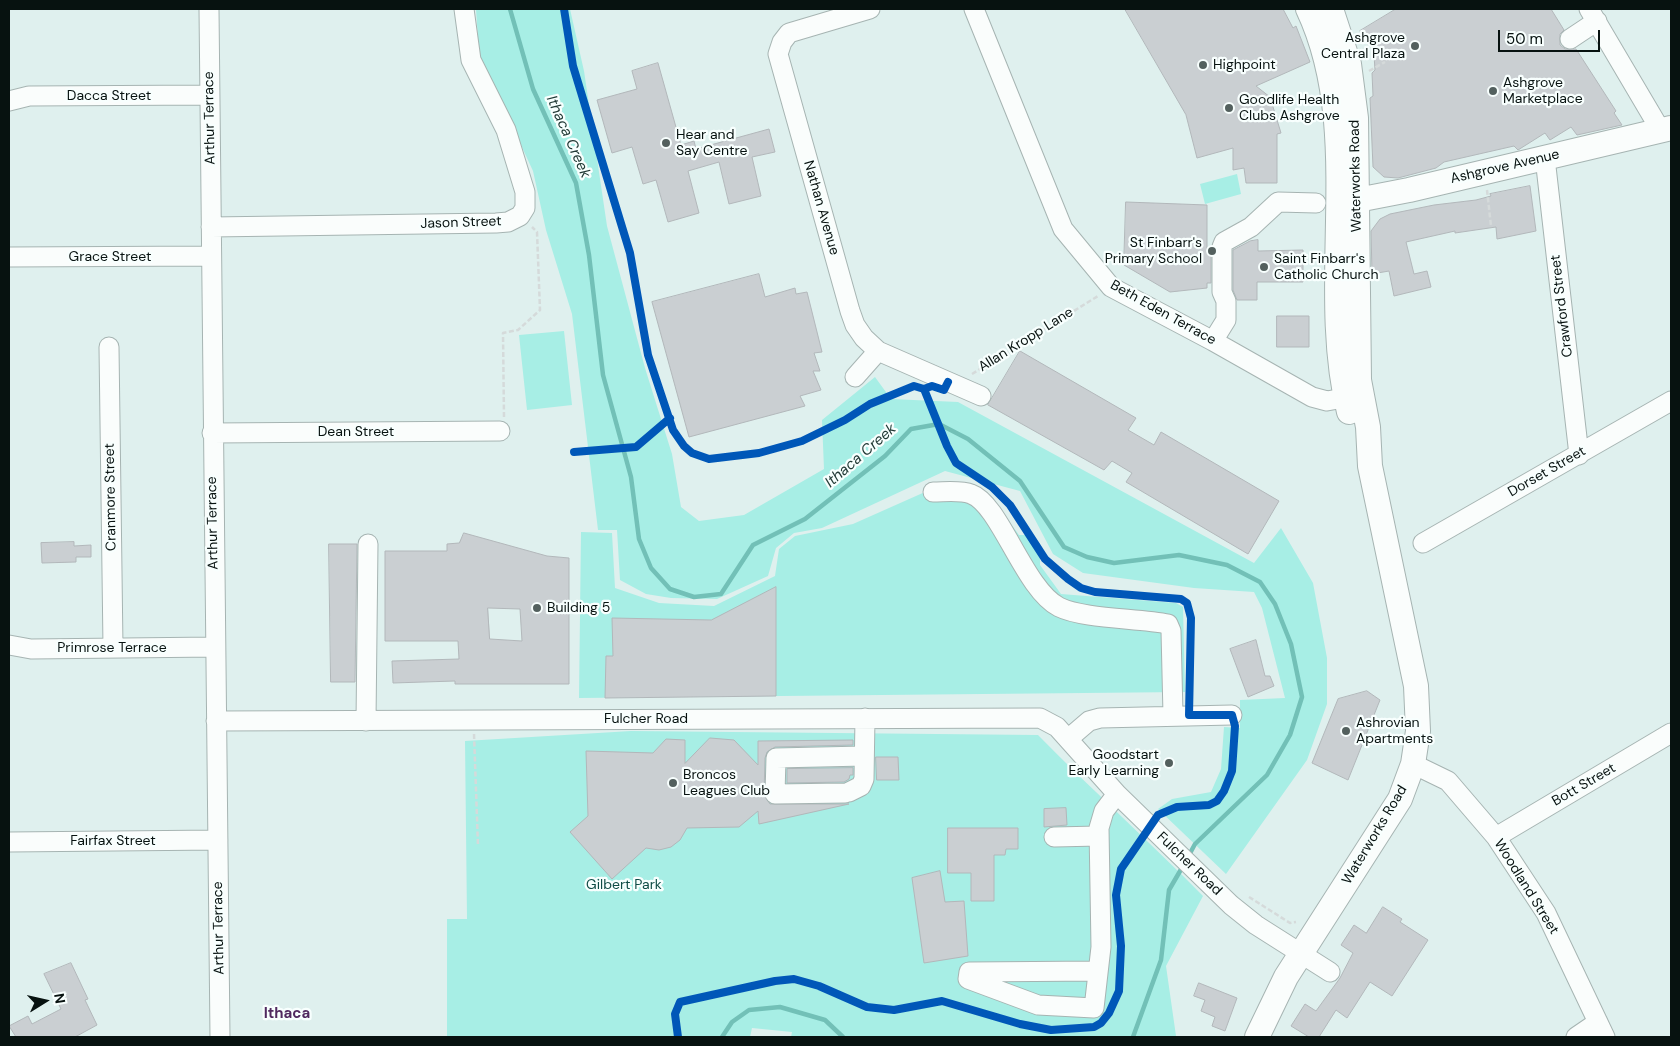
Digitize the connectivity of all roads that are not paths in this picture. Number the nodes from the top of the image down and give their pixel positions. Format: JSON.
{"nodes":[{"id":1,"x":209,"y":9,"type":"edge"},
{"id":2,"x":464,"y":9,"type":"edge"},
{"id":3,"x":870,"y":9,"type":"edge"},
{"id":4,"x":974,"y":9,"type":"edge"},
{"id":5,"x":1308,"y":9,"type":"edge"},
{"id":6,"x":1332,"y":9,"type":"edge"},
{"id":7,"x":1593,"y":15,"type":"edge"},
{"id":8,"x":1570,"y":39,"type":"dead end"},
{"id":9,"x":209,"y":95,"type":"junction"},
{"id":10,"x":9,"y":101,"type":"edge"},
{"id":11,"x":1666,"y":130,"type":"edge"},
{"id":12,"x":1544,"y":158,"type":"junction"},
{"id":13,"x":1337,"y":203,"type":"junction"},
{"id":14,"x":211,"y":227,"type":"junction"},
{"id":15,"x":211,"y":256,"type":"junction"},
{"id":16,"x":9,"y":257,"type":"edge"},
{"id":17,"x":1214,"y":341,"type":"junction"},
{"id":18,"x":109,"y":348,"type":"dead end"},
{"id":19,"x":878,"y":351,"type":"junction"},
{"id":20,"x":855,"y":377,"type":"dead end"},
{"id":21,"x":982,"y":396,"type":"dead end"},
{"id":22,"x":1353,"y":396,"type":"junction"},
{"id":23,"x":1671,"y":401,"type":"edge"},
{"id":24,"x":500,"y":432,"type":"road end"},
{"id":25,"x":212,"y":433,"type":"junction"},
{"id":26,"x":1578,"y":455,"type":"junction"},
{"id":27,"x":933,"y":492,"type":"dead end"},
{"id":28,"x":1423,"y":543,"type":"dead end"},
{"id":29,"x":368,"y":544,"type":"dead end"},
{"id":30,"x":9,"y":645,"type":"edge"},
{"id":31,"x":215,"y":647,"type":"junction"},
{"id":32,"x":113,"y":648,"type":"junction"},
{"id":33,"x":1174,"y":715,"type":"junction"},
{"id":34,"x":1232,"y":715,"type":"dead end"},
{"id":35,"x":865,"y":718,"type":"junction"},
{"id":36,"x":216,"y":721,"type":"junction"},
{"id":37,"x":366,"y":721,"type":"junction"},
{"id":38,"x":1671,"y":734,"type":"edge"},
{"id":39,"x":1068,"y":739,"type":"junction"},
{"id":40,"x":864,"y":756,"type":"junction"},
{"id":41,"x":1413,"y":764,"type":"junction"},
{"id":42,"x":1117,"y":794,"type":"junction"},
{"id":43,"x":1099,"y":836,"type":"junction"},
{"id":44,"x":1496,"y":836,"type":"junction"},
{"id":45,"x":1054,"y":838,"type":"dead end"},
{"id":46,"x":218,"y":840,"type":"junction"},
{"id":47,"x":9,"y":842,"type":"edge"},
{"id":48,"x":1301,"y":953,"type":"junction"},
{"id":49,"x":1098,"y":971,"type":"junction"},
{"id":50,"x":1330,"y":972,"type":"dead end"},
{"id":51,"x":1602,"y":1030,"type":"edge"},
{"id":52,"x":220,"y":1037,"type":"edge"},
{"id":53,"x":1257,"y":1037,"type":"edge"},
{"id":54,"x":1576,"y":1037,"type":"edge"}],
"edges":[{"from":1,"to":9,"type":"street","name":"Arthur Terrace"},
{"from":2,"to":14,"type":"street","name":"Jason Street"},
{"from":3,"to":19,"type":"street","name":"Nathan Avenue"},
{"from":4,"to":17,"type":"street","name":"Beth Eden Terrace"},
{"from":5,"to":13,"type":"main road","name":"Waterworks Road"},
{"from":6,"to":13,"type":"main road","name":"Waterworks Road"},
{"from":7,"to":8,"type":"street"},
{"from":7,"to":11,"type":"street"},
{"from":9,"to":10,"type":"street","name":"Dacca Street"},
{"from":9,"to":14,"type":"street","name":"Arthur Terrace"},
{"from":11,"to":12,"type":"main road","name":"Ashgrove Avenue"},
{"from":12,"to":13,"type":"main road","name":"Ashgrove Avenue"},
{"from":12,"to":26,"type":"street","name":"Crawford Street"},
{"from":13,"to":17,"type":"street"},
{"from":13,"to":22,"type":"main road","name":"Waterworks Road"},
{"from":14,"to":15,"type":"street","name":"Arthur Terrace"},
{"from":15,"to":16,"type":"street","name":"Grace Street"},
{"from":15,"to":25,"type":"street","name":"Arthur Terrace"},
{"from":17,"to":22,"type":"street","name":"Beth Eden Terrace"},
{"from":18,"to":32,"type":"street","name":"Cranmore Street"},
{"from":19,"to":20,"type":"street"},
{"from":19,"to":21,"type":"street","name":"Nathan Avenue"},
{"from":22,"to":41,"type":"main road","name":"Waterworks Road"},
{"from":23,"to":26,"type":"street","name":"Dorset Street"},
{"from":24,"to":25,"type":"street","name":"Dean Street"},
{"from":25,"to":31,"type":"street","name":"Arthur Terrace"},
{"from":26,"to":28,"type":"street","name":"Dorset Street"},
{"from":27,"to":33,"type":"street"},
{"from":29,"to":37,"type":"street"},
{"from":30,"to":32,"type":"street","name":"Primrose Terrace"},
{"from":31,"to":32,"type":"street","name":"Primrose Terrace"},
{"from":31,"to":36,"type":"street","name":"Arthur Terrace"},
{"from":33,"to":34,"type":"street"},
{"from":33,"to":39,"type":"street"},
{"from":35,"to":37,"type":"street","name":"Fulcher Road"},
{"from":35,"to":39,"type":"street","name":"Fulcher Road"},
{"from":35,"to":40,"type":"street"},
{"from":36,"to":37,"type":"street","name":"Fulcher Road"},
{"from":36,"to":46,"type":"street","name":"Arthur Terrace"},
{"from":38,"to":44,"type":"street","name":"Bott Street"},
{"from":39,"to":42,"type":"street","name":"Fulcher Road"},
{"from":40,"to":40,"type":"street"},
{"from":41,"to":44,"type":"street","name":"Woodland Street"},
{"from":41,"to":48,"type":"main road","name":"Waterworks Road"},
{"from":42,"to":43,"type":"street"},
{"from":42,"to":48,"type":"street","name":"Fulcher Road"},
{"from":43,"to":45,"type":"street"},
{"from":43,"to":49,"type":"street"},
{"from":44,"to":51,"type":"street","name":"Woodland Street"},
{"from":46,"to":47,"type":"street","name":"Fairfax Street"},
{"from":46,"to":52,"type":"street","name":"Arthur Terrace"},
{"from":48,"to":50,"type":"street","name":"Fulcher Road"},
{"from":48,"to":53,"type":"main road","name":"Waterworks Road"},
{"from":49,"to":49,"type":"street"},
{"from":51,"to":54,"type":"street"}]}
